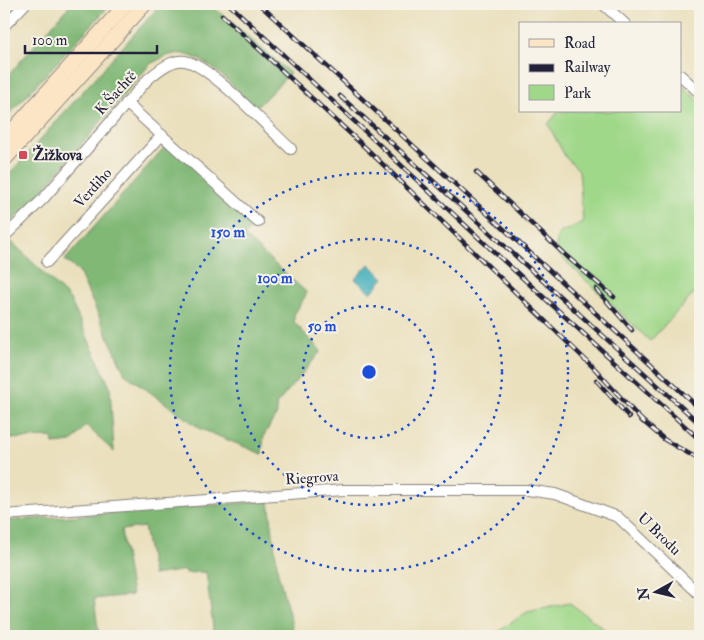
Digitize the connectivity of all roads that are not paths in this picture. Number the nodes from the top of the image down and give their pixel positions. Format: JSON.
{"nodes":[{"id":1,"x":25,"y":4,"type":"edge"},
{"id":2,"x":126,"y":4,"type":"edge"},
{"id":3,"x":145,"y":4,"type":"edge"},
{"id":4,"x":603,"y":4,"type":"edge"},
{"id":5,"x":623,"y":22,"type":"edge"},
{"id":6,"x":4,"y":26,"type":"edge"},
{"id":7,"x":682,"y":77,"type":"edge"},
{"id":8,"x":700,"y":93,"type":"edge"},
{"id":9,"x":126,"y":103,"type":"junction"},
{"id":10,"x":162,"y":135,"type":"junction"},
{"id":11,"x":4,"y":140,"type":"edge"},
{"id":12,"x":291,"y":149,"type":"dead end"},
{"id":13,"x":4,"y":160,"type":"edge"},
{"id":14,"x":258,"y":222,"type":"dead end"},
{"id":15,"x":4,"y":237,"type":"edge"},
{"id":16,"x":47,"y":262,"type":"dead end"},
{"id":17,"x":4,"y":515,"type":"edge"},
{"id":18,"x":618,"y":516,"type":"joint"},
{"id":19,"x":700,"y":594,"type":"edge"}],
"edges":[{"from":1,"to":6,"type":"street"},
{"from":2,"to":11,"type":"main road"},
{"from":3,"to":13,"type":"main road"},
{"from":4,"to":5,"type":"street"},
{"from":7,"to":8,"type":"street"},
{"from":9,"to":10,"type":"street"},
{"from":9,"to":12,"type":"street","name":"K Šachtě"},
{"from":9,"to":15,"type":"street","name":"K Šachtě"},
{"from":10,"to":14,"type":"street"},
{"from":10,"to":16,"type":"street","name":"Verdiho"},
{"from":17,"to":18,"type":"street","name":"Riegrova"},
{"from":18,"to":19,"type":"street","name":"U Brodu"}]}
